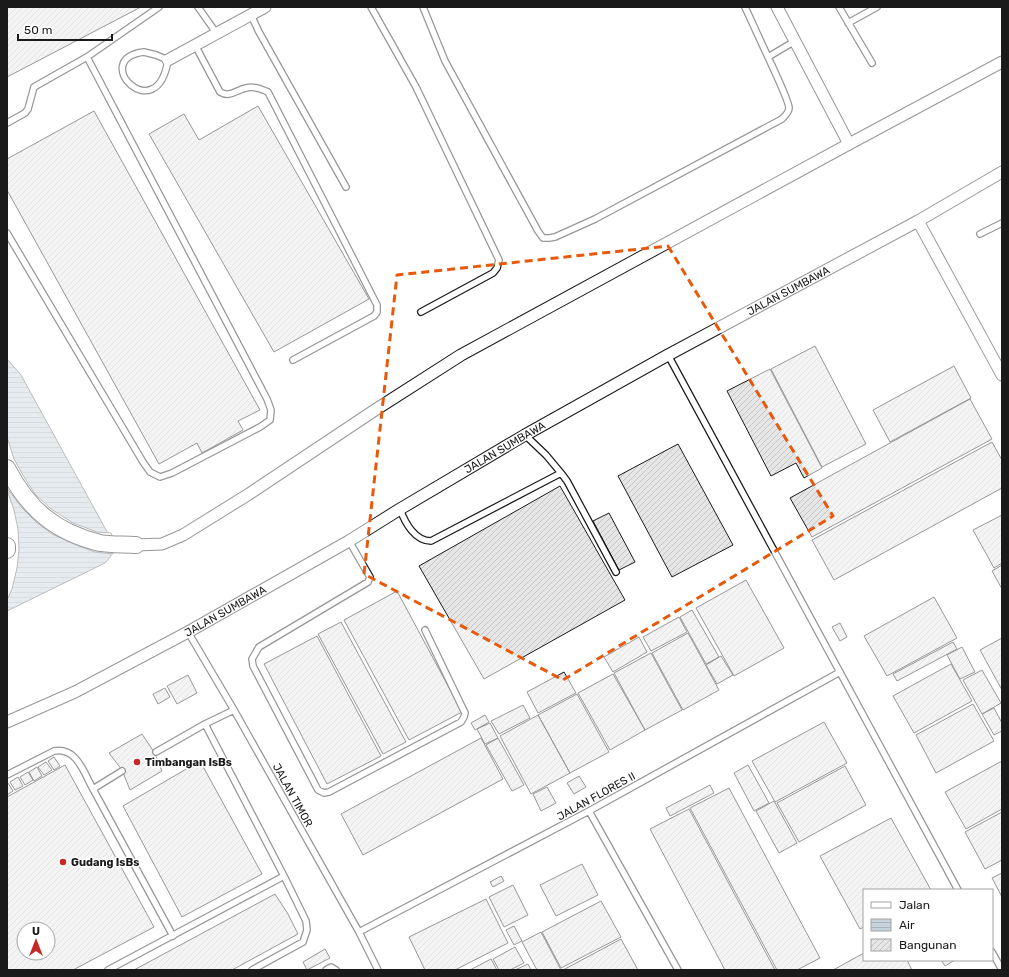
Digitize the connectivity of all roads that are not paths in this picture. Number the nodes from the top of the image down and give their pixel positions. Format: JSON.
{"nodes":[{"id":1,"x":159,"y":7,"type":"edge"},
{"id":2,"x":198,"y":7,"type":"edge"},
{"id":3,"x":265,"y":7,"type":"edge"},
{"id":4,"x":371,"y":7,"type":"edge"},
{"id":5,"x":424,"y":7,"type":"edge"},
{"id":6,"x":745,"y":7,"type":"edge"},
{"id":7,"x":839,"y":7,"type":"edge"},
{"id":8,"x":877,"y":7,"type":"edge"},
{"id":9,"x":778,"y":8,"type":"edge"},
{"id":10,"x":251,"y":15,"type":"junction"},
{"id":11,"x":848,"y":22,"type":"junction"},
{"id":12,"x":216,"y":34,"type":"junction"},
{"id":13,"x":796,"y":41,"type":"junction"},
{"id":14,"x":195,"y":46,"type":"junction"},
{"id":15,"x":87,"y":57,"type":"junction"},
{"id":16,"x":768,"y":57,"type":"junction"},
{"id":17,"x":168,"y":60,"type":"junction"},
{"id":18,"x":1002,"y":62,"type":"edge"},
{"id":19,"x":872,"y":63,"type":"dead end"},
{"id":20,"x":7,"y":123,"type":"edge"},
{"id":21,"x":849,"y":144,"type":"junction"},
{"id":22,"x":1002,"y":172,"type":"edge"},
{"id":23,"x":346,"y":187,"type":"dead end"},
{"id":24,"x":918,"y":221,"type":"junction"},
{"id":25,"x":1002,"y":223,"type":"edge"},
{"id":26,"x":7,"y":233,"type":"edge"},
{"id":27,"x":980,"y":234,"type":"dead end"},
{"id":28,"x":421,"y":312,"type":"dead end"},
{"id":29,"x":668,"y":355,"type":"junction"},
{"id":30,"x":292,"y":360,"type":"dead end"},
{"id":31,"x":1002,"y":375,"type":"edge"},
{"id":32,"x":525,"y":435,"type":"junction"},
{"id":33,"x":7,"y":468,"type":"edge"},
{"id":34,"x":561,"y":473,"type":"junction"},
{"id":35,"x":402,"y":513,"type":"junction"},
{"id":36,"x":136,"y":545,"type":"joint"},
{"id":37,"x":352,"y":545,"type":"junction"},
{"id":38,"x":7,"y":546,"type":"edge"},
{"id":39,"x":7,"y":550,"type":"edge"},
{"id":40,"x":616,"y":572,"type":"dead end"},
{"id":41,"x":425,"y":630,"type":"dead end"},
{"id":42,"x":188,"y":632,"type":"junction"},
{"id":43,"x":840,"y":672,"type":"junction"},
{"id":44,"x":234,"y":710,"type":"junction"},
{"id":45,"x":7,"y":722,"type":"edge"},
{"id":46,"x":204,"y":724,"type":"junction"},
{"id":47,"x":156,"y":752,"type":"dead end"},
{"id":48,"x":122,"y":771,"type":"dead end"},
{"id":49,"x":7,"y":775,"type":"edge"},
{"id":50,"x":93,"y":789,"type":"junction"},
{"id":51,"x":589,"y":811,"type":"junction"},
{"id":52,"x":284,"y":876,"type":"junction"},
{"id":53,"x":957,"y":889,"type":"edge"},
{"id":54,"x":359,"y":932,"type":"junction"},
{"id":55,"x":173,"y":936,"type":"junction"},
{"id":56,"x":993,"y":954,"type":"edge"},
{"id":57,"x":108,"y":970,"type":"edge"},
{"id":58,"x":252,"y":970,"type":"edge"},
{"id":59,"x":326,"y":970,"type":"edge"},
{"id":60,"x":336,"y":970,"type":"edge"},
{"id":61,"x":378,"y":970,"type":"edge"},
{"id":62,"x":678,"y":970,"type":"edge"},
{"id":63,"x":1002,"y":970,"type":"edge"}],
"edges":[{"from":1,"to":15,"type":"lane"},
{"from":2,"to":12,"type":"lane"},
{"from":3,"to":10,"type":"street"},
{"from":4,"to":28,"type":"lane"},
{"from":5,"to":16,"type":"lane"},
{"from":6,"to":16,"type":"lane"},
{"from":7,"to":11,"type":"lane"},
{"from":8,"to":11,"type":"lane"},
{"from":9,"to":13,"type":"street"},
{"from":10,"to":12,"type":"street"},
{"from":10,"to":23,"type":"lane"},
{"from":11,"to":19,"type":"lane"},
{"from":12,"to":14,"type":"street"},
{"from":13,"to":16,"type":"lane"},
{"from":13,"to":21,"type":"street"},
{"from":14,"to":17,"type":"street"},
{"from":14,"to":30,"type":"lane"},
{"from":15,"to":20,"type":"lane"},
{"from":15,"to":26,"type":"lane"},
{"from":17,"to":17,"type":"lane"},
{"from":18,"to":21,"type":"street"},
{"from":21,"to":36,"type":"street"},
{"from":22,"to":24,"type":"street","name":"JALAN SUMBAWA"},
{"from":24,"to":29,"type":"street","name":"JALAN SUMBAWA"},
{"from":24,"to":31,"type":"street"},
{"from":25,"to":27,"type":"lane"},
{"from":29,"to":32,"type":"street","name":"JALAN SUMBAWA"},
{"from":29,"to":43,"type":"lane"},
{"from":32,"to":34,"type":"lane"},
{"from":32,"to":35,"type":"street","name":"JALAN SUMBAWA"},
{"from":33,"to":36,"type":"main road"},
{"from":34,"to":35,"type":"lane"},
{"from":34,"to":40,"type":"lane"},
{"from":35,"to":37,"type":"street","name":"JALAN SUMBAWA"},
{"from":37,"to":41,"type":"lane"},
{"from":37,"to":42,"type":"street","name":"JALAN SUMBAWA"},
{"from":38,"to":39,"type":"main road"},
{"from":42,"to":44,"type":"lane","name":"JALAN TIMOR"},
{"from":42,"to":45,"type":"street","name":"JALAN SUMBAWA"},
{"from":43,"to":51,"type":"lane","name":"JALAN FLORES II"},
{"from":43,"to":53,"type":"lane"},
{"from":44,"to":46,"type":"lane"},
{"from":44,"to":54,"type":"lane","name":"JALAN TIMOR"},
{"from":46,"to":47,"type":"lane"},
{"from":46,"to":52,"type":"lane"},
{"from":48,"to":50,"type":"lane"},
{"from":49,"to":50,"type":"lane"},
{"from":50,"to":55,"type":"lane"},
{"from":51,"to":54,"type":"lane","name":"JALAN FLORES II"},
{"from":51,"to":62,"type":"lane"},
{"from":52,"to":55,"type":"lane"},
{"from":52,"to":58,"type":"lane"},
{"from":54,"to":61,"type":"lane","name":"JALAN TIMOR"},
{"from":55,"to":57,"type":"lane"},
{"from":56,"to":63,"type":"lane"},
{"from":59,"to":60,"type":"lane"}]}
